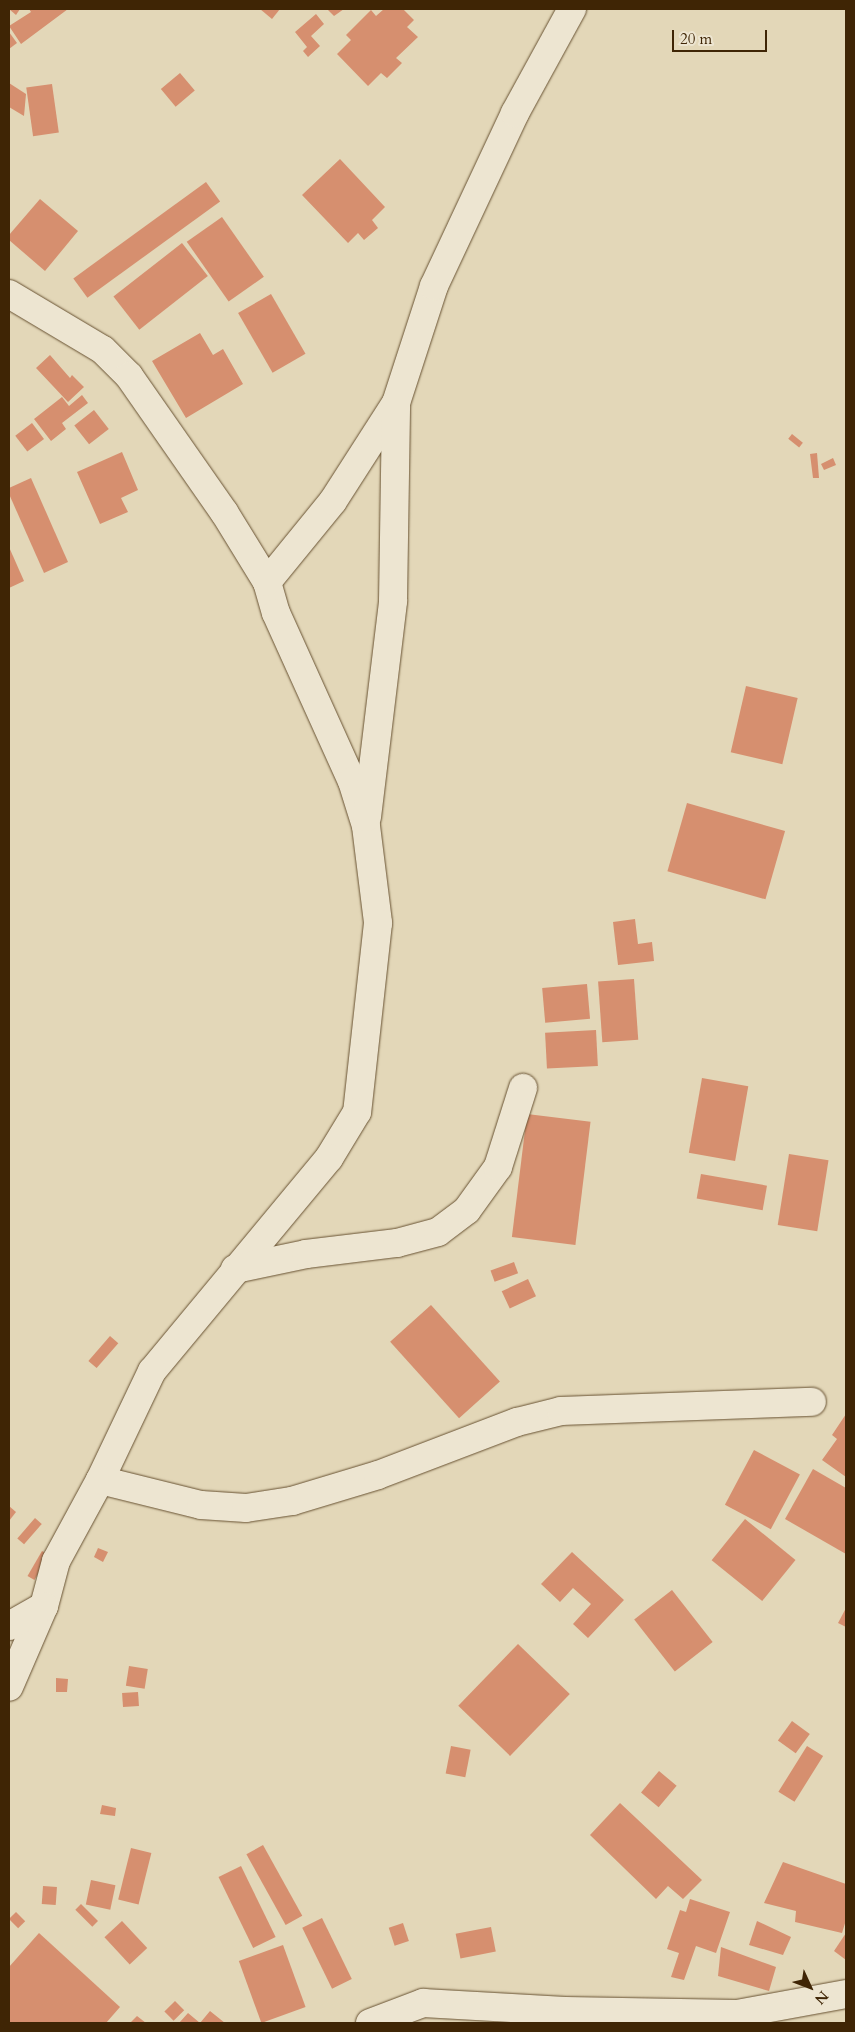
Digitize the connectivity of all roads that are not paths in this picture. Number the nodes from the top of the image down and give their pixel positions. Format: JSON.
{"nodes":[{"id":1,"x":572,"y":9,"type":"edge"},
{"id":2,"x":9,"y":294,"type":"edge"},
{"id":3,"x":396,"y":403,"type":"junction"},
{"id":4,"x":267,"y":582,"type":"junction"},
{"id":5,"x":366,"y":826,"type":"junction"},
{"id":6,"x":523,"y":1088,"type":"dead end"},
{"id":7,"x":235,"y":1269,"type":"junction"},
{"id":8,"x":812,"y":1402,"type":"dead end"},
{"id":9,"x":100,"y":1480,"type":"junction"},
{"id":10,"x":44,"y":1606,"type":"junction"},
{"id":11,"x":9,"y":1626,"type":"edge"},
{"id":12,"x":9,"y":1687,"type":"edge"},
{"id":13,"x":846,"y":1994,"type":"edge"},
{"id":14,"x":370,"y":2023,"type":"edge"}],
"edges":[{"from":1,"to":3,"type":"street"},
{"from":2,"to":4,"type":"street"},
{"from":3,"to":4,"type":"street"},
{"from":3,"to":5,"type":"street"},
{"from":4,"to":5,"type":"street"},
{"from":5,"to":7,"type":"street"},
{"from":6,"to":7,"type":"street"},
{"from":7,"to":9,"type":"street"},
{"from":8,"to":9,"type":"street"},
{"from":9,"to":10,"type":"street"},
{"from":10,"to":11,"type":"street"},
{"from":10,"to":12,"type":"street"},
{"from":13,"to":14,"type":"street"}]}
